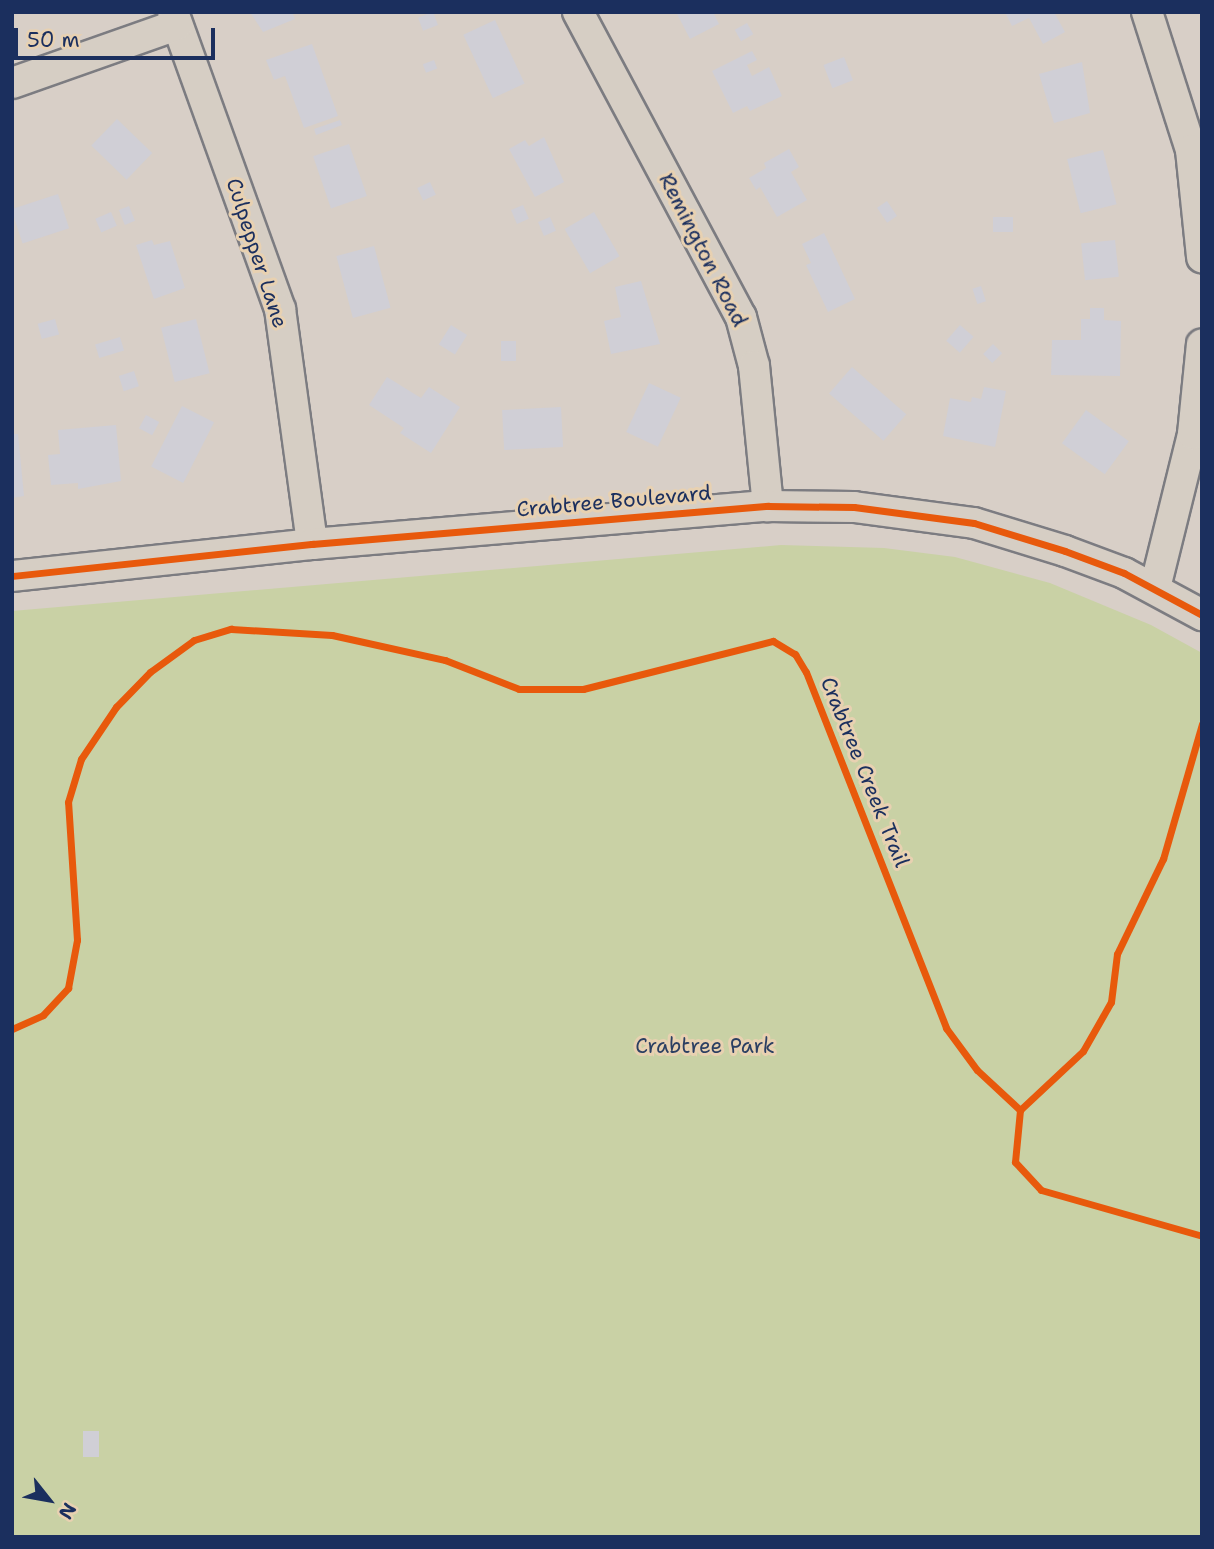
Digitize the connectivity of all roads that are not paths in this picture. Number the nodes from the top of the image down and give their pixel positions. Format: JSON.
{"nodes":[{"id":1,"x":578,"y":12,"type":"edge"},
{"id":2,"x":1147,"y":12,"type":"edge"},
{"id":3,"x":175,"y":19,"type":"edge"},
{"id":4,"x":12,"y":83,"type":"edge"},
{"id":5,"x":1200,"y":211,"type":"edge"},
{"id":6,"x":1202,"y":257,"type":"edge"},
{"id":7,"x":1202,"y":344,"type":"edge"},
{"id":8,"x":768,"y":506,"type":"junction"},
{"id":9,"x":312,"y":544,"type":"junction"},
{"id":10,"x":12,"y":576,"type":"edge"},
{"id":11,"x":1155,"y":588,"type":"junction"},
{"id":12,"x":1202,"y":615,"type":"edge"}],
"edges":[{"from":1,"to":8,"type":"street","name":"Remington Road"},
{"from":2,"to":5,"type":"street"},
{"from":3,"to":4,"type":"street"},
{"from":3,"to":9,"type":"street","name":"Culpepper Lane"},
{"from":5,"to":6,"type":"street"},
{"from":7,"to":11,"type":"street"},
{"from":8,"to":9,"type":"street","name":"Crabtree Boulevard"},
{"from":8,"to":11,"type":"street","name":"Crabtree Boulevard"},
{"from":9,"to":10,"type":"street","name":"Crabtree Boulevard"},
{"from":11,"to":12,"type":"street","name":"Crabtree Boulevard"}]}
